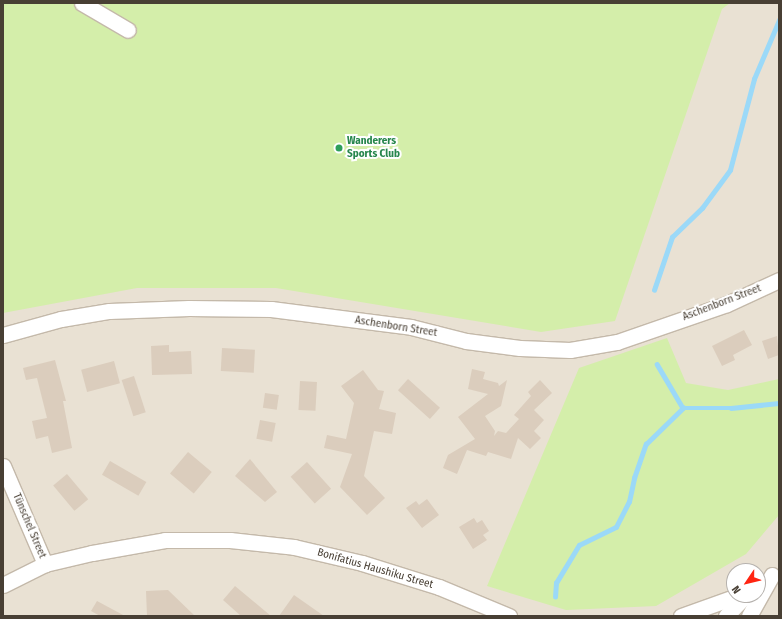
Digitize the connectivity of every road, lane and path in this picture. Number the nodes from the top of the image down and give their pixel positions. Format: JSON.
{"nodes":[{"id":1,"x":82,"y":3,"type":"edge"},
{"id":2,"x":128,"y":30,"type":"dead end"},
{"id":3,"x":779,"y":280,"type":"edge"},
{"id":4,"x":3,"y":335,"type":"edge"},
{"id":5,"x":3,"y":466,"type":"edge"},
{"id":6,"x":45,"y":564,"type":"junction"},
{"id":7,"x":776,"y":571,"type":"edge"},
{"id":8,"x":766,"y":579,"type":"edge"},
{"id":9,"x":766,"y":584,"type":"edge"},
{"id":10,"x":3,"y":585,"type":"edge"},
{"id":11,"x":726,"y":600,"type":"edge"},
{"id":12,"x":738,"y":603,"type":"edge"},
{"id":13,"x":751,"y":603,"type":"edge"},
{"id":14,"x":509,"y":616,"type":"edge"},
{"id":15,"x":681,"y":616,"type":"edge"},
{"id":16,"x":726,"y":616,"type":"edge"},
{"id":17,"x":740,"y":616,"type":"edge"},
{"id":18,"x":749,"y":616,"type":"edge"}],
"edges":[{"from":1,"to":2,"type":"street"},
{"from":3,"to":4,"type":"street","name":"Aschenborn Street"},
{"from":5,"to":6,"type":"street","name":"Tünschel Street"},
{"from":6,"to":10,"type":"street","name":"Bonifatius Haushiku Street"},
{"from":6,"to":14,"type":"street","name":"Bonifatius Haushiku Street"},
{"from":7,"to":8,"type":"street"},
{"from":7,"to":9,"type":"street"},
{"from":7,"to":18,"type":"street"},
{"from":11,"to":15,"type":"street"},
{"from":12,"to":16,"type":"street"},
{"from":13,"to":17,"type":"street"}]}
